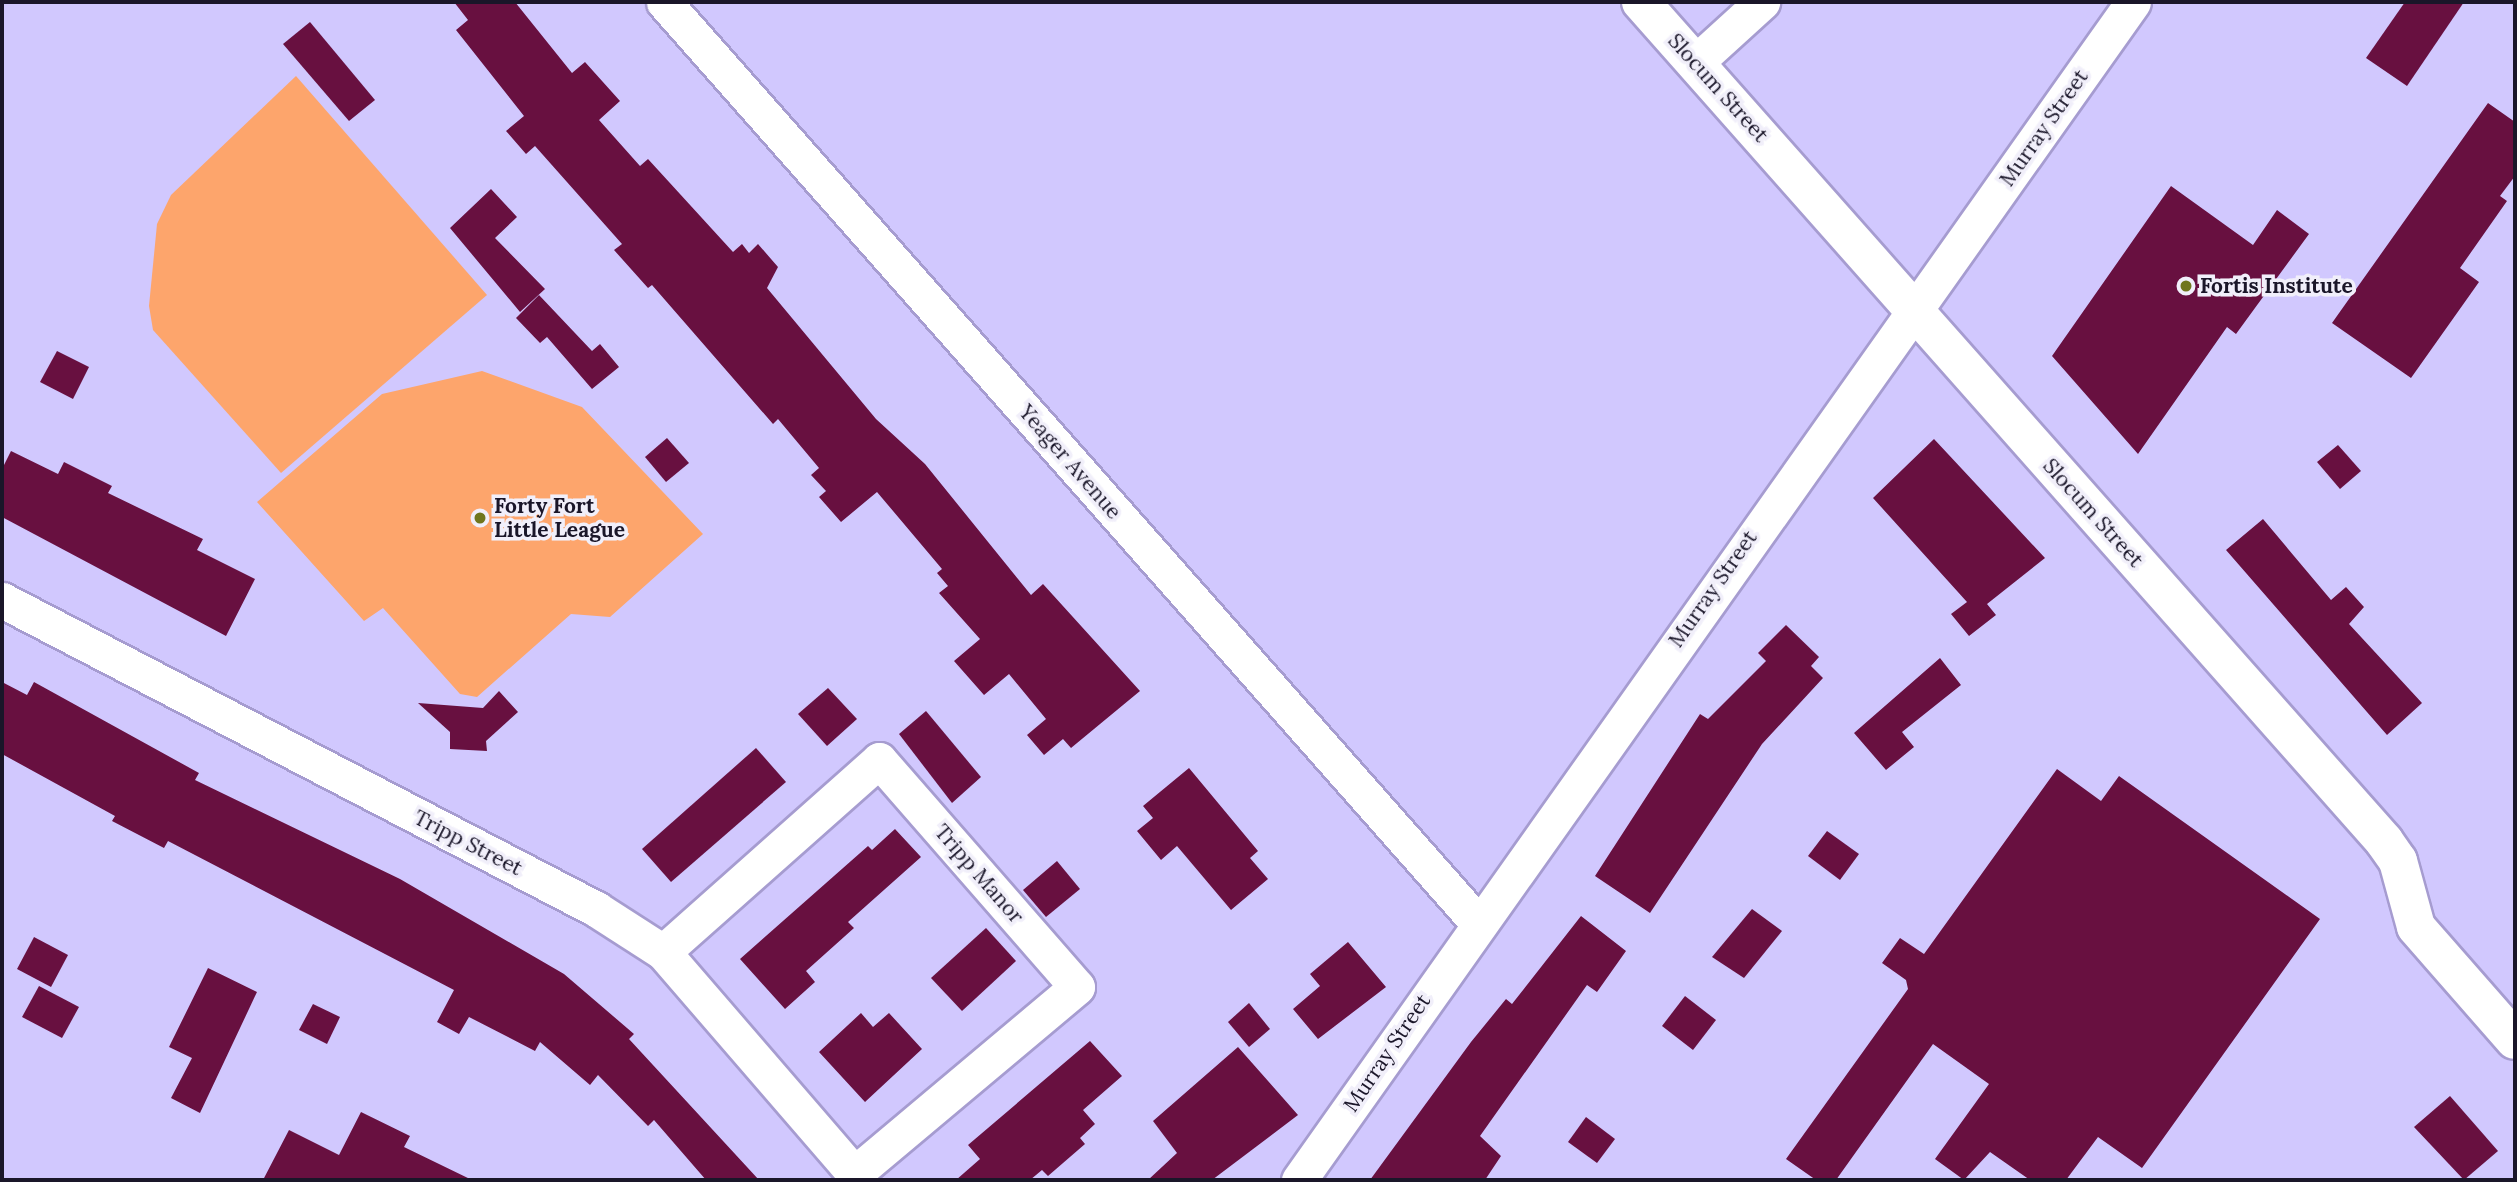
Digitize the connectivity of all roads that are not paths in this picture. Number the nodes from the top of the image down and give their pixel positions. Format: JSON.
{"nodes":[{"id":1,"x":664,"y":2,"type":"edge"},
{"id":2,"x":1641,"y":2,"type":"edge"},
{"id":3,"x":1762,"y":2,"type":"edge"},
{"id":4,"x":2133,"y":2,"type":"edge"},
{"id":5,"x":1695,"y":63,"type":"junction"},
{"id":6,"x":1915,"y":310,"type":"junction"},
{"id":7,"x":2,"y":600,"type":"edge"},
{"id":8,"x":1477,"y":922,"type":"junction"},
{"id":9,"x":663,"y":952,"type":"junction"},
{"id":10,"x":2515,"y":1040,"type":"edge"},
{"id":11,"x":857,"y":1177,"type":"edge"},
{"id":12,"x":1300,"y":1180,"type":"edge"}],
"edges":[{"from":1,"to":8,"type":"street","name":"Yeager Avenue"},
{"from":2,"to":5,"type":"street","name":"Slocum Street"},
{"from":3,"to":5,"type":"street"},
{"from":4,"to":6,"type":"street","name":"Murray Street"},
{"from":5,"to":6,"type":"street","name":"Slocum Street"},
{"from":6,"to":8,"type":"street","name":"Murray Street"},
{"from":6,"to":10,"type":"street","name":"Slocum Street"},
{"from":7,"to":9,"type":"street","name":"Tripp Street"},
{"from":8,"to":12,"type":"street","name":"Murray Street"},
{"from":9,"to":11,"type":"street","name":"Tripp Street"},
{"from":9,"to":11,"type":"street","name":"Tripp Manor"}]}
